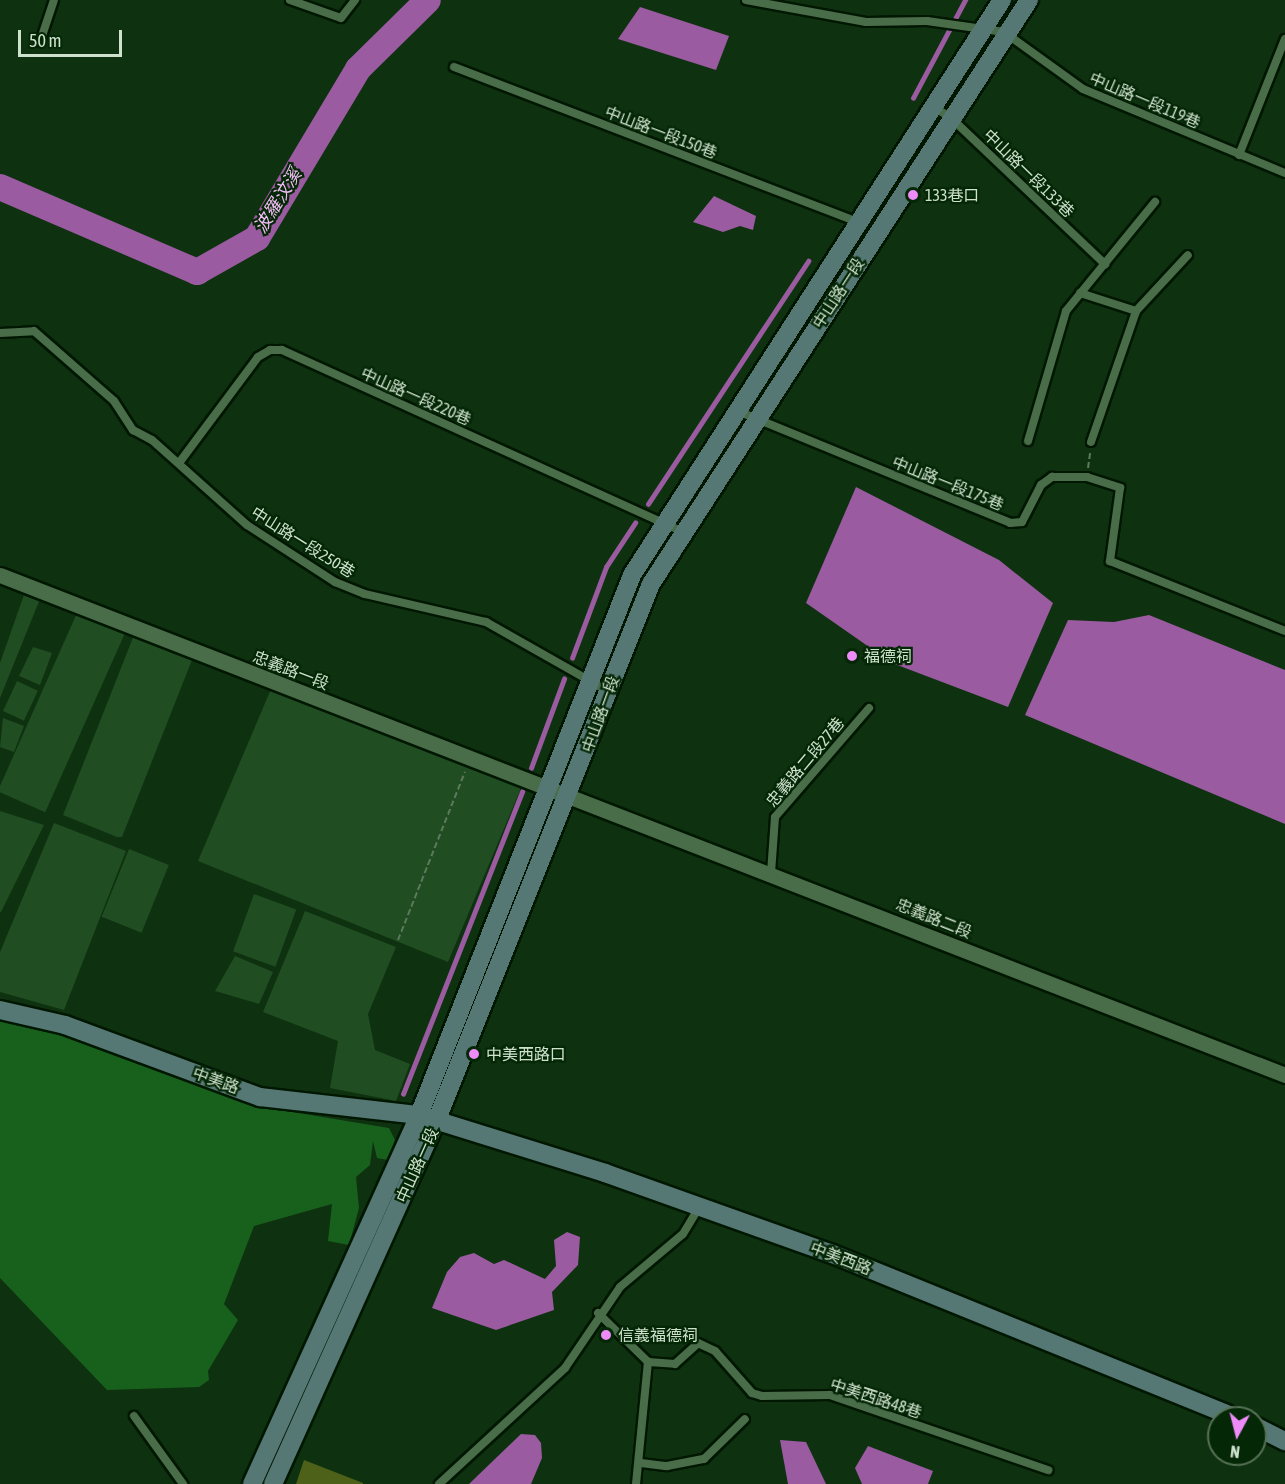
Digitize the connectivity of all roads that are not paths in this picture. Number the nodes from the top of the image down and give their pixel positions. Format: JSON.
{"nodes":[{"id":1,"x":54,"y":0,"type":"edge"},
{"id":2,"x":290,"y":0,"type":"edge"},
{"id":3,"x":355,"y":0,"type":"edge"},
{"id":4,"x":746,"y":0,"type":"edge"},
{"id":5,"x":1002,"y":0,"type":"edge"},
{"id":6,"x":1029,"y":0,"type":"edge"},
{"id":7,"x":996,"y":30,"type":"junction"},
{"id":8,"x":1285,"y":39,"type":"edge"},
{"id":9,"x":40,"y":42,"type":"dead end"},
{"id":10,"x":454,"y":67,"type":"dead end"},
{"id":11,"x":932,"y":106,"type":"junction"},
{"id":12,"x":950,"y":117,"type":"junction"},
{"id":13,"x":1239,"y":155,"type":"junction"},
{"id":14,"x":1285,"y":173,"type":"edge"},
{"id":15,"x":1155,"y":202,"type":"dead end"},
{"id":16,"x":857,"y":222,"type":"junction"},
{"id":17,"x":1188,"y":255,"type":"dead end"},
{"id":18,"x":1105,"y":264,"type":"junction"},
{"id":19,"x":1080,"y":293,"type":"junction"},
{"id":20,"x":1136,"y":311,"type":"junction"},
{"id":21,"x":0,"y":333,"type":"edge"},
{"id":22,"x":748,"y":416,"type":"junction"},
{"id":23,"x":1028,"y":441,"type":"dead end"},
{"id":24,"x":1091,"y":442,"type":"road end"},
{"id":25,"x":179,"y":463,"type":"junction"},
{"id":26,"x":663,"y":523,"type":"junction"},
{"id":27,"x":684,"y":532,"type":"junction"},
{"id":28,"x":0,"y":575,"type":"edge"},
{"id":29,"x":1285,"y":631,"type":"edge"},
{"id":30,"x":589,"y":681,"type":"junction"},
{"id":31,"x":608,"y":691,"type":"junction"},
{"id":32,"x":869,"y":708,"type":"dead end"},
{"id":33,"x":549,"y":788,"type":"junction"},
{"id":34,"x":570,"y":796,"type":"junction"},
{"id":35,"x":771,"y":873,"type":"junction"},
{"id":36,"x":0,"y":1010,"type":"edge"},
{"id":37,"x":1285,"y":1075,"type":"edge"},
{"id":38,"x":419,"y":1115,"type":"junction"},
{"id":39,"x":436,"y":1122,"type":"junction"},
{"id":40,"x":698,"y":1209,"type":"junction"},
{"id":41,"x":598,"y":1313,"type":"junction"},
{"id":42,"x":339,"y":1320,"type":"junction"},
{"id":43,"x":648,"y":1362,"type":"junction"},
{"id":44,"x":1207,"y":1406,"type":"edge"},
{"id":45,"x":134,"y":1416,"type":"dead end"},
{"id":46,"x":745,"y":1419,"type":"dead end"},
{"id":47,"x":1267,"y":1432,"type":"edge"},
{"id":48,"x":1285,"y":1441,"type":"edge"},
{"id":49,"x":262,"y":1462,"type":"junction"},
{"id":50,"x":641,"y":1463,"type":"junction"},
{"id":51,"x":1048,"y":1470,"type":"dead end"},
{"id":52,"x":276,"y":1478,"type":"edge"},
{"id":53,"x":183,"y":1484,"type":"edge"},
{"id":54,"x":252,"y":1484,"type":"edge"},
{"id":55,"x":439,"y":1484,"type":"edge"},
{"id":56,"x":636,"y":1484,"type":"edge"}],
"edges":[{"from":1,"to":9,"type":"lane"},
{"from":2,"to":3,"type":"lane"},
{"from":4,"to":7,"type":"lane"},
{"from":5,"to":7,"type":"street","name":"中山路一段"},
{"from":6,"to":7,"type":"street","name":"中山路一段"},
{"from":7,"to":11,"type":"street","name":"中山路一段"},
{"from":7,"to":12,"type":"street","name":"中山路一段"},
{"from":7,"to":13,"type":"lane","name":"中山路一段119巷"},
{"from":8,"to":13,"type":"lane"},
{"from":10,"to":16,"type":"lane","name":"中山路一段150巷"},
{"from":11,"to":12,"type":"lane","name":"中山路一段133巷"},
{"from":11,"to":16,"type":"street","name":"中山路一段"},
{"from":12,"to":18,"type":"lane","name":"中山路一段133巷"},
{"from":12,"to":22,"type":"street","name":"中山路一段"},
{"from":13,"to":14,"type":"lane","name":"中山路一段119巷"},
{"from":15,"to":18,"type":"lane"},
{"from":16,"to":22,"type":"street","name":"中山路一段"},
{"from":17,"to":20,"type":"lane"},
{"from":18,"to":19,"type":"lane"},
{"from":19,"to":20,"type":"lane"},
{"from":19,"to":23,"type":"lane"},
{"from":20,"to":24,"type":"lane"},
{"from":21,"to":25,"type":"lane","name":"中山路一段250巷"},
{"from":22,"to":26,"type":"street","name":"中山路一段"},
{"from":22,"to":27,"type":"street","name":"中山路一段"},
{"from":22,"to":29,"type":"lane","name":"中山路一段175巷"},
{"from":25,"to":26,"type":"lane","name":"中山路一段220巷"},
{"from":25,"to":30,"type":"lane","name":"中山路一段250巷"},
{"from":26,"to":27,"type":"lane","name":"中山路一段220巷"},
{"from":26,"to":30,"type":"street","name":"中山路一段"},
{"from":27,"to":31,"type":"street","name":"中山路一段"},
{"from":28,"to":33,"type":"street","name":"忠義路一段"},
{"from":30,"to":31,"type":"lane","name":"中山路一段250巷"},
{"from":30,"to":33,"type":"street","name":"中山路一段"},
{"from":31,"to":34,"type":"street","name":"中山路一段"},
{"from":32,"to":35,"type":"lane","name":"忠義路二段27巷"},
{"from":33,"to":34,"type":"street","name":"忠義路一段"},
{"from":33,"to":38,"type":"street","name":"中山路一段"},
{"from":34,"to":35,"type":"street","name":"忠義路二段"},
{"from":34,"to":39,"type":"street","name":"中山路一段"},
{"from":35,"to":37,"type":"street","name":"忠義路二段"},
{"from":36,"to":38,"type":"street","name":"中美路"},
{"from":38,"to":39,"type":"street","name":"中美路"},
{"from":38,"to":42,"type":"street","name":"中山路一段"},
{"from":39,"to":40,"type":"street","name":"中美西路"},
{"from":39,"to":42,"type":"street","name":"中山路一段"},
{"from":40,"to":41,"type":"lane"},
{"from":40,"to":44,"type":"street","name":"中美西路"},
{"from":41,"to":43,"type":"lane"},
{"from":41,"to":55,"type":"lane"},
{"from":42,"to":49,"type":"street","name":"中山路一段"},
{"from":42,"to":52,"type":"street","name":"中山路一段"},
{"from":43,"to":50,"type":"lane"},
{"from":43,"to":51,"type":"lane","name":"中美西路48巷"},
{"from":45,"to":53,"type":"lane"},
{"from":46,"to":50,"type":"lane"},
{"from":47,"to":48,"type":"street"},
{"from":49,"to":52,"type":"street"},
{"from":49,"to":54,"type":"street","name":"中山路一段"},
{"from":50,"to":56,"type":"lane"}]}
